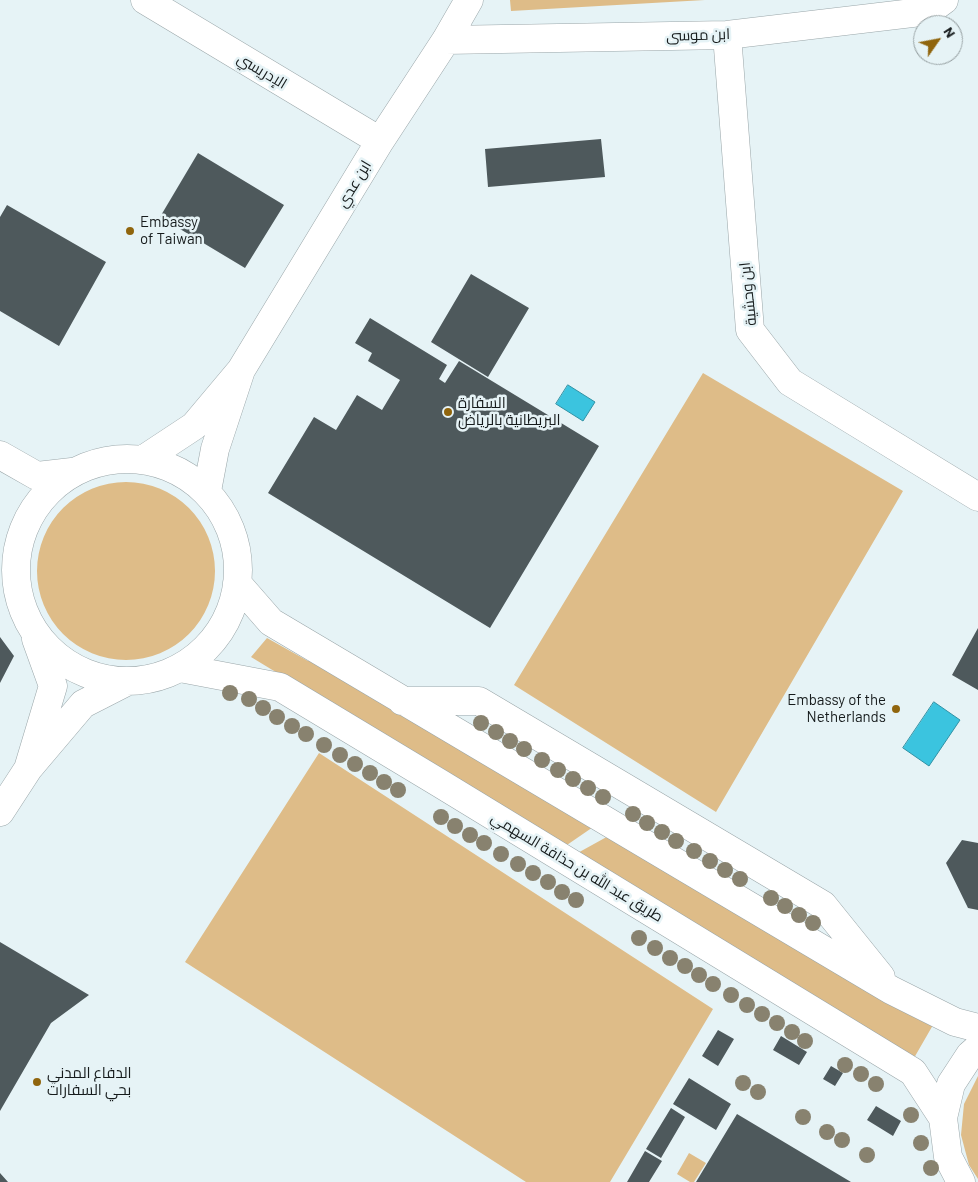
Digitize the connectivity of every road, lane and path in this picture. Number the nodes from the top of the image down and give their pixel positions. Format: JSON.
{"nodes":[{"id":1,"x":145,"y":0,"type":"edge"},
{"id":2,"x":469,"y":0,"type":"edge"},
{"id":3,"x":944,"y":0,"type":"edge"},
{"id":4,"x":727,"y":35,"type":"junction"},
{"id":5,"x":446,"y":40,"type":"junction"},
{"id":6,"x":380,"y":141,"type":"junction"},
{"id":7,"x":241,"y":370,"type":"junction"},
{"id":8,"x":0,"y":455,"type":"edge"},
{"id":9,"x":144,"y":459,"type":"junction"},
{"id":10,"x":73,"y":472,"type":"junction"},
{"id":11,"x":207,"y":491,"type":"junction"},
{"id":12,"x":978,"y":497,"type":"edge"},
{"id":13,"x":0,"y":535,"type":"edge"},
{"id":14,"x":15,"y":570,"type":"junction"},
{"id":15,"x":237,"y":584,"type":"junction"},
{"id":16,"x":33,"y":630,"type":"junction"},
{"id":17,"x":180,"y":668,"type":"junction"},
{"id":18,"x":128,"y":682,"type":"junction"},
{"id":19,"x":402,"y":701,"type":"junction"},
{"id":20,"x":28,"y":769,"type":"junction"},
{"id":21,"x":0,"y":812,"type":"edge"},
{"id":22,"x":891,"y":990,"type":"junction"},
{"id":23,"x":978,"y":1028,"type":"edge"},
{"id":24,"x":978,"y":1048,"type":"edge"},
{"id":25,"x":943,"y":1118,"type":"junction"},
{"id":26,"x":961,"y":1182,"type":"edge"}],
"edges":[{"from":1,"to":6,"type":"street","name":"الإدريسي"},
{"from":2,"to":5,"type":"street","name":"ابن عدي"},
{"from":3,"to":4,"type":"street","name":"ابن موسى"},
{"from":4,"to":5,"type":"street","name":"ابن موسى"},
{"from":4,"to":12,"type":"street","name":"ابن وحشية"},
{"from":5,"to":6,"type":"street","name":"ابن عدي"},
{"from":6,"to":7,"type":"street","name":"ابن عدي"},
{"from":7,"to":9,"type":"street"},
{"from":7,"to":11,"type":"street"},
{"from":8,"to":10,"type":"street"},
{"from":9,"to":10,"type":"street"},
{"from":9,"to":11,"type":"street"},
{"from":10,"to":14,"type":"street"},
{"from":11,"to":15,"type":"street"},
{"from":13,"to":14,"type":"street"},
{"from":14,"to":16,"type":"street"},
{"from":15,"to":17,"type":"street"},
{"from":15,"to":19,"type":"street"},
{"from":16,"to":18,"type":"street"},
{"from":16,"to":20,"type":"street"},
{"from":17,"to":18,"type":"street"},
{"from":17,"to":25,"type":"street","name":"طريق عبد الله بن حذافة السهمي"},
{"from":18,"to":20,"type":"street"},
{"from":19,"to":22,"type":"street"},
{"from":19,"to":22,"type":"street"},
{"from":20,"to":21,"type":"street"},
{"from":22,"to":23,"type":"street"},
{"from":24,"to":25,"type":"street"},
{"from":25,"to":26,"type":"street"}]}
